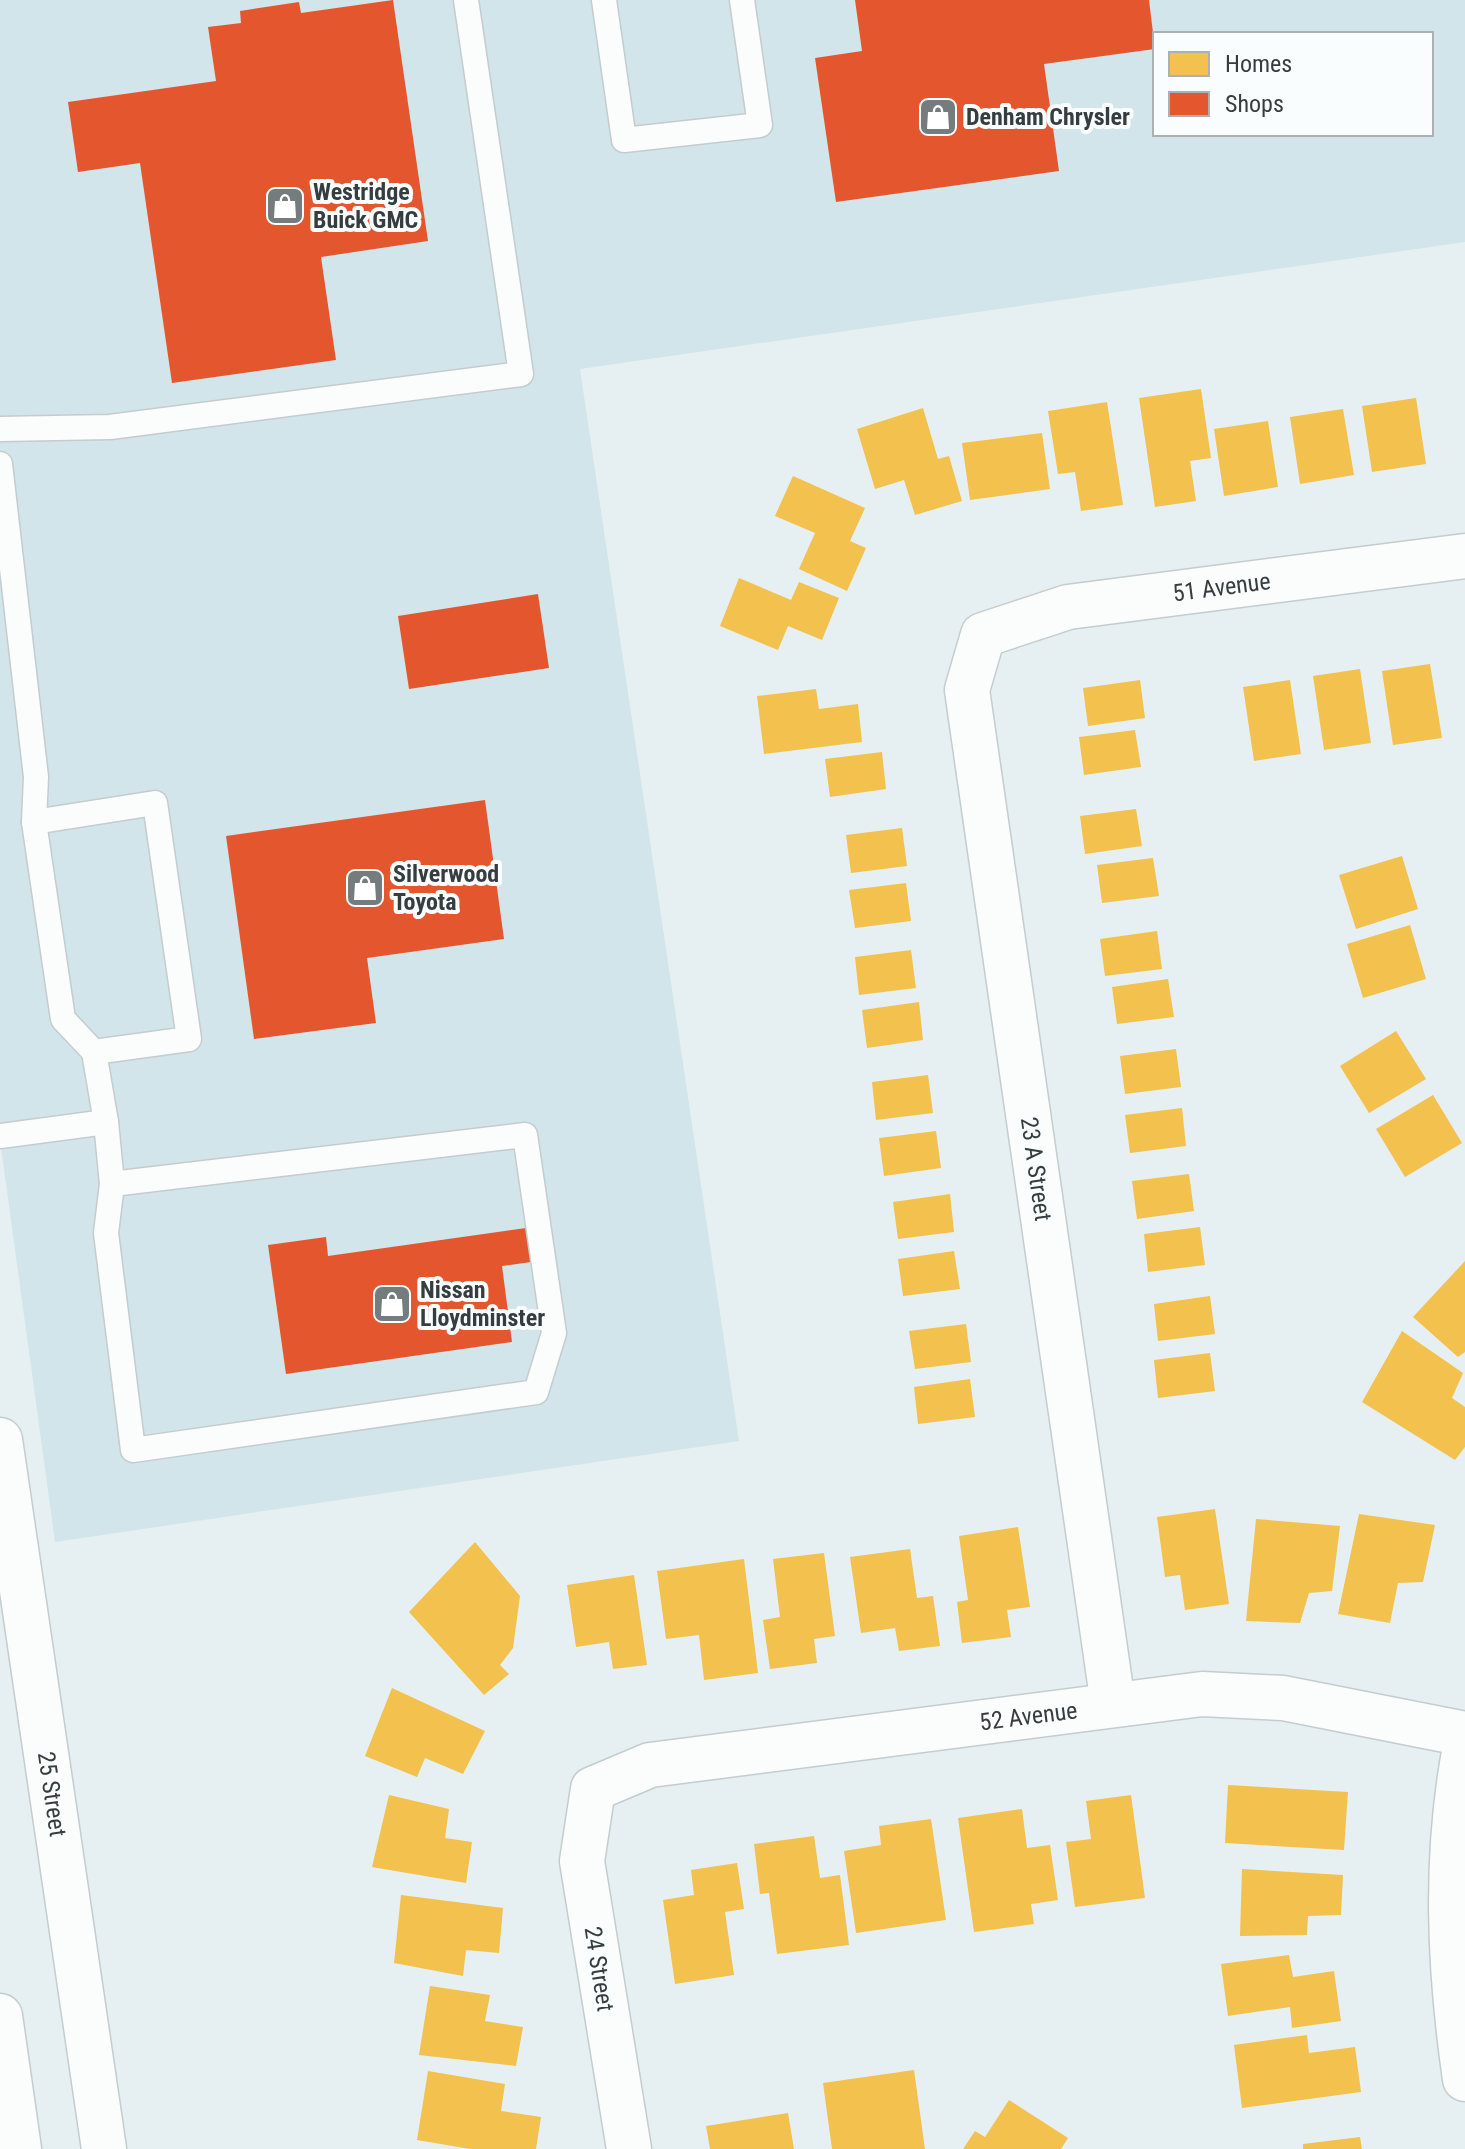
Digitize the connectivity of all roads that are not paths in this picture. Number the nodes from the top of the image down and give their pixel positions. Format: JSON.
{"nodes":[{"id":1,"x":466,"y":0,"type":"edge"},
{"id":2,"x":604,"y":0,"type":"edge"},
{"id":3,"x":742,"y":0,"type":"edge"},
{"id":4,"x":0,"y":429,"type":"edge"},
{"id":5,"x":0,"y":464,"type":"edge"},
{"id":6,"x":1465,"y":556,"type":"edge"},
{"id":7,"x":983,"y":635,"type":"joint"},
{"id":8,"x":34,"y":822,"type":"junction"},
{"id":9,"x":94,"y":1052,"type":"junction"},
{"id":10,"x":106,"y":1122,"type":"junction"},
{"id":11,"x":0,"y":1136,"type":"edge"},
{"id":12,"x":112,"y":1184,"type":"junction"},
{"id":13,"x":0,"y":1440,"type":"edge"},
{"id":14,"x":1113,"y":1704,"type":"junction"},
{"id":15,"x":1465,"y":1734,"type":"edge"},
{"id":16,"x":1465,"y":1747,"type":"edge"},
{"id":17,"x":593,"y":1789,"type":"joint"},
{"id":18,"x":0,"y":2016,"type":"edge"},
{"id":19,"x":1465,"y":2079,"type":"edge"},
{"id":20,"x":19,"y":2149,"type":"edge"},
{"id":21,"x":104,"y":2149,"type":"edge"},
{"id":22,"x":629,"y":2149,"type":"edge"}],
"edges":[{"from":1,"to":4,"type":"lane"},
{"from":2,"to":3,"type":"lane"},
{"from":5,"to":8,"type":"lane"},
{"from":6,"to":7,"type":"street","name":"51 Avenue"},
{"from":7,"to":14,"type":"street","name":"23 A Street"},
{"from":8,"to":9,"type":"lane"},
{"from":8,"to":9,"type":"lane"},
{"from":9,"to":10,"type":"lane"},
{"from":10,"to":11,"type":"lane"},
{"from":10,"to":12,"type":"lane"},
{"from":12,"to":12,"type":"lane"},
{"from":13,"to":21,"type":"street","name":"25 Street"},
{"from":14,"to":15,"type":"street","name":"52 Avenue"},
{"from":14,"to":17,"type":"street","name":"52 Avenue"},
{"from":16,"to":19,"type":"street"},
{"from":17,"to":22,"type":"street","name":"24 Street"},
{"from":18,"to":20,"type":"street"}]}
